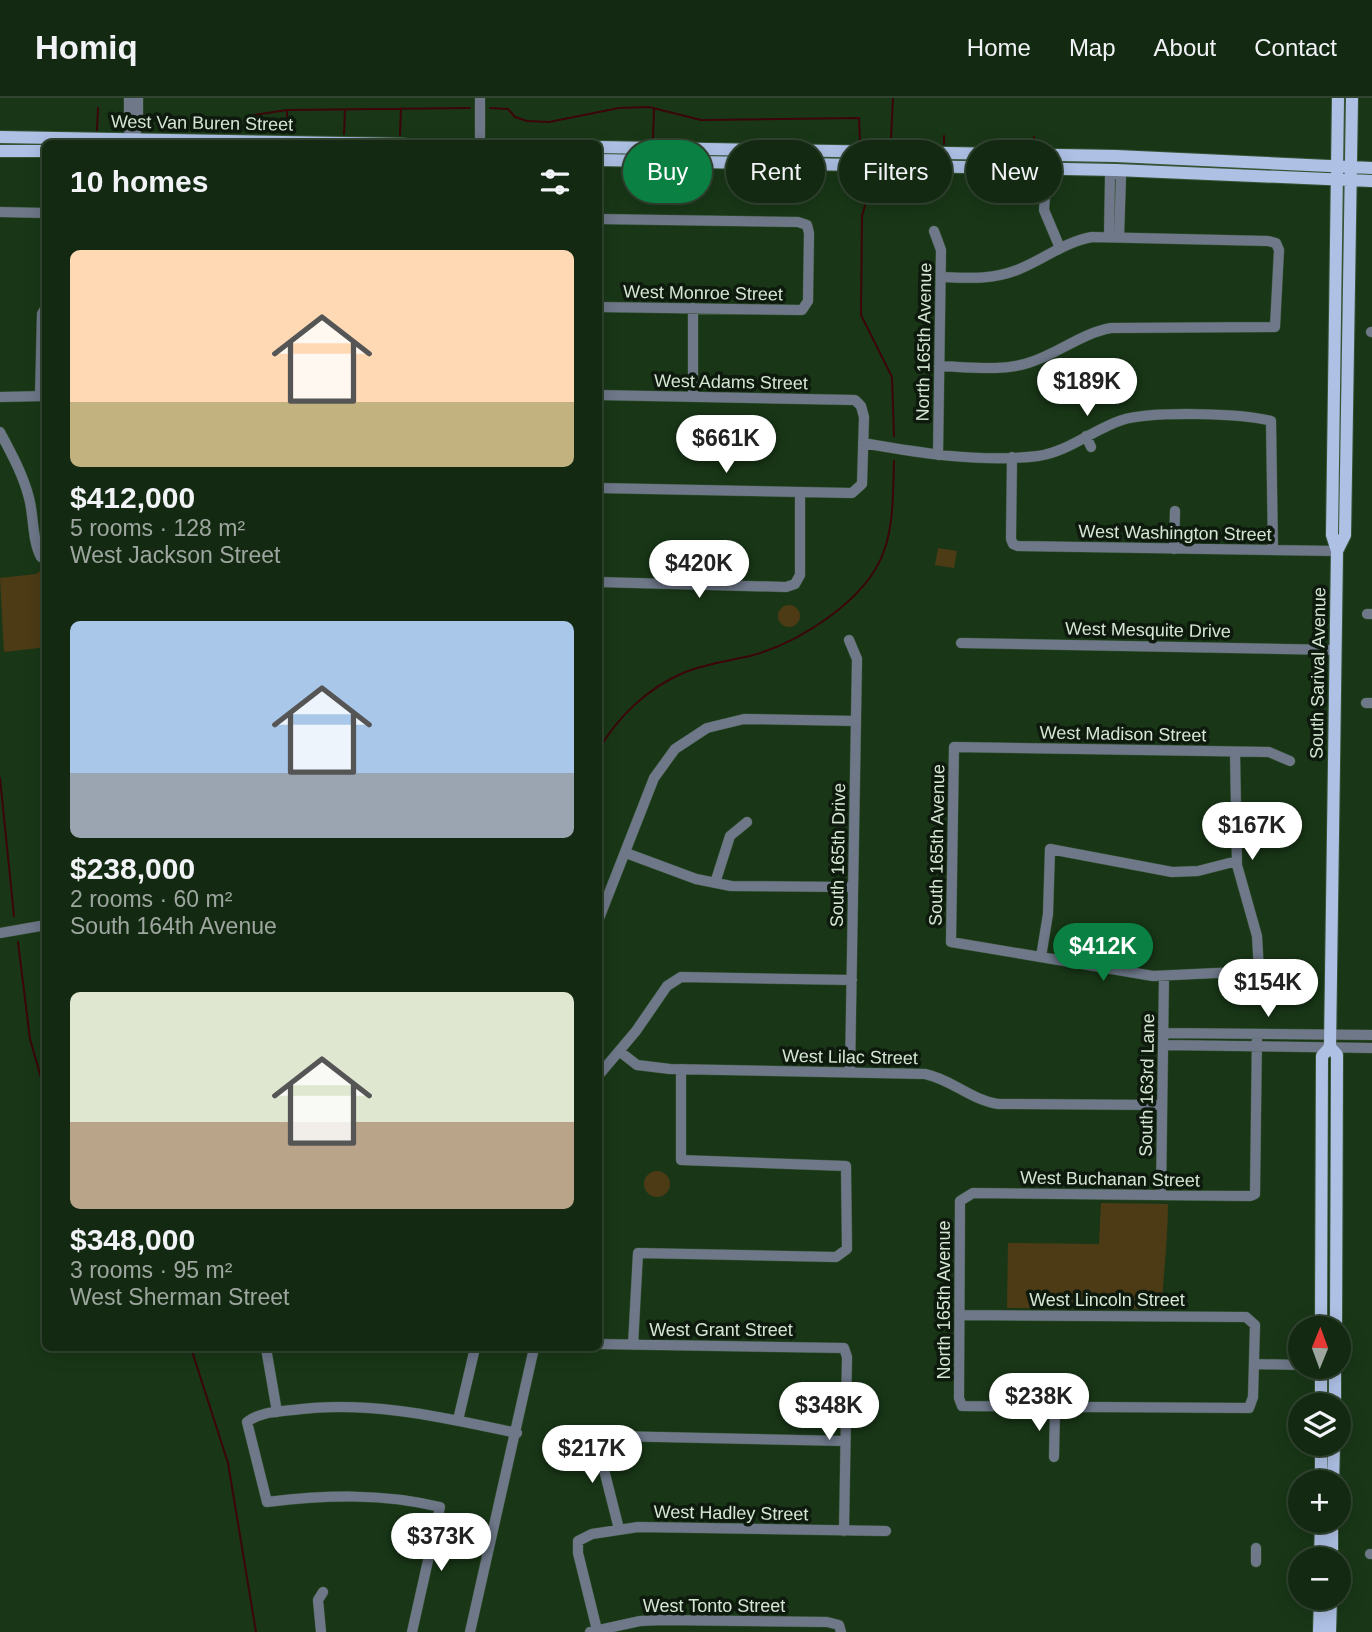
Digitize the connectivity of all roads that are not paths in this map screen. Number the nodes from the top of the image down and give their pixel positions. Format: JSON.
{"nodes":[{"id":1,"x":129,"y":98,"type":"edge"},
{"id":2,"x":138,"y":98,"type":"edge"},
{"id":3,"x":480,"y":98,"type":"edge"},
{"id":4,"x":1338,"y":98,"type":"edge"},
{"id":5,"x":1352,"y":98,"type":"edge"},
{"id":6,"x":0,"y":138,"type":"edge"},
{"id":7,"x":88,"y":140,"type":"edge"},
{"id":8,"x":132,"y":140,"type":"edge"},
{"id":9,"x":132,"y":140,"type":"edge"},
{"id":10,"x":480,"y":140,"type":"edge"},
{"id":11,"x":602,"y":147,"type":"edge"},
{"id":12,"x":0,"y":151,"type":"edge"},
{"id":13,"x":42,"y":151,"type":"edge"},
{"id":14,"x":839,"y":151,"type":"edge"},
{"id":15,"x":952,"y":153,"type":"edge"},
{"id":16,"x":1116,"y":156,"type":"junction"},
{"id":17,"x":602,"y":160,"type":"edge"},
{"id":18,"x":839,"y":165,"type":"edge"},
{"id":19,"x":952,"y":167,"type":"edge"},
{"id":20,"x":1372,"y":168,"type":"edge"},
{"id":21,"x":1116,"y":170,"type":"junction"},
{"id":22,"x":1344,"y":173,"type":"junction"},
{"id":23,"x":1372,"y":181,"type":"edge"},
{"id":24,"x":1045,"y":203,"type":"edge"},
{"id":25,"x":0,"y":212,"type":"edge"},
{"id":26,"x":42,"y":213,"type":"edge"},
{"id":27,"x":602,"y":219,"type":"edge"},
{"id":28,"x":934,"y":231,"type":"dead end"},
{"id":29,"x":1114,"y":237,"type":"junction"},
{"id":30,"x":1060,"y":248,"type":"junction"},
{"id":31,"x":941,"y":277,"type":"junction"},
{"id":32,"x":602,"y":307,"type":"edge"},
{"id":33,"x":693,"y":309,"type":"junction"},
{"id":34,"x":42,"y":312,"type":"edge"},
{"id":35,"x":42,"y":355,"type":"edge"},
{"id":36,"x":939,"y":366,"type":"junction"},
{"id":37,"x":602,"y":395,"type":"edge"},
{"id":38,"x":42,"y":396,"type":"edge"},
{"id":39,"x":0,"y":397,"type":"edge"},
{"id":40,"x":693,"y":397,"type":"junction"},
{"id":41,"x":0,"y":432,"type":"edge"},
{"id":42,"x":1086,"y":436,"type":"junction"},
{"id":43,"x":863,"y":443,"type":"junction"},
{"id":44,"x":1091,"y":447,"type":"dead end"},
{"id":45,"x":938,"y":455,"type":"junction"},
{"id":46,"x":1012,"y":457,"type":"junction"},
{"id":47,"x":602,"y":488,"type":"edge"},
{"id":48,"x":800,"y":492,"type":"junction"},
{"id":49,"x":1175,"y":511,"type":"dead end"},
{"id":50,"x":1174,"y":549,"type":"junction"},
{"id":51,"x":1273,"y":550,"type":"junction"},
{"id":52,"x":1337,"y":551,"type":"junction"},
{"id":53,"x":42,"y":553,"type":"edge"},
{"id":54,"x":602,"y":582,"type":"edge"},
{"id":55,"x":849,"y":640,"type":"dead end"},
{"id":56,"x":961,"y":643,"type":"dead end"},
{"id":57,"x":1336,"y":650,"type":"junction"},
{"id":58,"x":856,"y":721,"type":"junction"},
{"id":59,"x":954,"y":747,"type":"joint"},
{"id":60,"x":1235,"y":752,"type":"junction"},
{"id":61,"x":1290,"y":761,"type":"dead end"},
{"id":62,"x":747,"y":822,"type":"dead end"},
{"id":63,"x":626,"y":853,"type":"junction"},
{"id":64,"x":1237,"y":861,"type":"junction"},
{"id":65,"x":715,"y":883,"type":"junction"},
{"id":66,"x":853,"y":887,"type":"junction"},
{"id":67,"x":602,"y":911,"type":"edge"},
{"id":68,"x":42,"y":926,"type":"edge"},
{"id":69,"x":0,"y":933,"type":"edge"},
{"id":70,"x":1041,"y":957,"type":"junction"},
{"id":71,"x":1164,"y":976,"type":"junction"},
{"id":72,"x":852,"y":980,"type":"junction"},
{"id":73,"x":1163,"y":1033,"type":"junction"},
{"id":74,"x":1257,"y":1034,"type":"junction"},
{"id":75,"x":1330,"y":1034,"type":"junction"},
{"id":76,"x":1372,"y":1035,"type":"edge"},
{"id":77,"x":1163,"y":1045,"type":"junction"},
{"id":78,"x":1257,"y":1046,"type":"junction"},
{"id":79,"x":1330,"y":1047,"type":"junction"},
{"id":80,"x":1372,"y":1048,"type":"edge"},
{"id":81,"x":619,"y":1051,"type":"junction"},
{"id":82,"x":681,"y":1069,"type":"junction"},
{"id":83,"x":602,"y":1071,"type":"edge"},
{"id":84,"x":850,"y":1072,"type":"junction"},
{"id":85,"x":1162,"y":1105,"type":"junction"},
{"id":86,"x":966,"y":1195,"type":"joint"},
{"id":87,"x":1161,"y":1195,"type":"junction"},
{"id":88,"x":960,"y":1315,"type":"junction"},
{"id":89,"x":1321,"y":1316,"type":"edge"},
{"id":90,"x":1336,"y":1316,"type":"edge"},
{"id":91,"x":602,"y":1344,"type":"edge"},
{"id":92,"x":634,"y":1345,"type":"junction"},
{"id":93,"x":267,"y":1351,"type":"edge"},
{"id":94,"x":474,"y":1351,"type":"edge"},
{"id":95,"x":533,"y":1351,"type":"edge"},
{"id":96,"x":1254,"y":1363,"type":"junction"},
{"id":97,"x":1288,"y":1364,"type":"edge"},
{"id":98,"x":1055,"y":1408,"type":"junction"},
{"id":99,"x":277,"y":1412,"type":"junction"},
{"id":100,"x":458,"y":1420,"type":"junction"},
{"id":101,"x":517,"y":1433,"type":"junction"},
{"id":102,"x":845,"y":1441,"type":"junction"},
{"id":103,"x":1054,"y":1457,"type":"dead end"},
{"id":104,"x":619,"y":1529,"type":"junction"},
{"id":105,"x":844,"y":1531,"type":"junction"},
{"id":106,"x":886,"y":1531,"type":"dead end"},
{"id":107,"x":1256,"y":1548,"type":"dead end"},
{"id":108,"x":1256,"y":1562,"type":"dead end"},
{"id":109,"x":323,"y":1592,"type":"dead end"},
{"id":110,"x":1320,"y":1610,"type":"edge"},
{"id":111,"x":1331,"y":1610,"type":"edge"},
{"id":112,"x":840,"y":1628,"type":"edge"},
{"id":113,"x":594,"y":1631,"type":"edge"},
{"id":114,"x":321,"y":1632,"type":"edge"},
{"id":115,"x":412,"y":1632,"type":"edge"},
{"id":116,"x":470,"y":1632,"type":"edge"},
{"id":117,"x":1319,"y":1632,"type":"edge"},
{"id":118,"x":1330,"y":1632,"type":"edge"}],
"edges":[{"from":1,"to":8,"type":"street"},
{"from":2,"to":9,"type":"street"},
{"from":3,"to":10,"type":"street"},
{"from":4,"to":22,"type":"main road"},
{"from":5,"to":22,"type":"main road"},
{"from":6,"to":7,"type":"main road","name":"West Van Buren Street"},
{"from":11,"to":14,"type":"main road"},
{"from":12,"to":13,"type":"main road"},
{"from":15,"to":16,"type":"main road"},
{"from":16,"to":21,"type":"main road"},
{"from":16,"to":22,"type":"main road"},
{"from":17,"to":18,"type":"main road"},
{"from":19,"to":21,"type":"main road"},
{"from":20,"to":22,"type":"main road"},
{"from":21,"to":22,"type":"main road"},
{"from":21,"to":29,"type":"street"},
{"from":22,"to":23,"type":"main road"},
{"from":22,"to":52,"type":"main road","name":"South Sarival Avenue"},
{"from":24,"to":30,"type":"street"},
{"from":25,"to":26,"type":"street"},
{"from":27,"to":33,"type":"street","name":"West Monroe Street"},
{"from":28,"to":31,"type":"street","name":"North 165th Avenue"},
{"from":29,"to":30,"type":"street"},
{"from":29,"to":36,"type":"street"},
{"from":30,"to":31,"type":"street"},
{"from":31,"to":36,"type":"street","name":"North 165th Avenue"},
{"from":32,"to":33,"type":"street","name":"West Monroe Street"},
{"from":33,"to":40,"type":"street"},
{"from":34,"to":35,"type":"street"},
{"from":36,"to":45,"type":"street","name":"North 165th Avenue"},
{"from":37,"to":40,"type":"street","name":"West Adams Street"},
{"from":38,"to":39,"type":"street"},
{"from":40,"to":43,"type":"street","name":"West Adams Street"},
{"from":41,"to":53,"type":"street"},
{"from":42,"to":44,"type":"street"},
{"from":42,"to":46,"type":"street"},
{"from":42,"to":51,"type":"street"},
{"from":43,"to":45,"type":"street"},
{"from":43,"to":48,"type":"street"},
{"from":45,"to":46,"type":"street"},
{"from":46,"to":50,"type":"street","name":"West Washington Street"},
{"from":47,"to":48,"type":"street"},
{"from":48,"to":54,"type":"street"},
{"from":49,"to":50,"type":"street"},
{"from":50,"to":51,"type":"street","name":"West Washington Street"},
{"from":51,"to":52,"type":"street","name":"West Washington Street"},
{"from":52,"to":57,"type":"main road","name":"South Sarival Avenue"},
{"from":55,"to":58,"type":"street","name":"South 165th Drive"},
{"from":56,"to":57,"type":"street","name":"West Mesquite Drive"},
{"from":57,"to":75,"type":"main road","name":"South Sarival Avenue"},
{"from":58,"to":63,"type":"street"},
{"from":58,"to":66,"type":"street","name":"South 165th Drive"},
{"from":59,"to":60,"type":"street","name":"West Madison Street"},
{"from":59,"to":70,"type":"street","name":"South 165th Avenue"},
{"from":60,"to":61,"type":"street","name":"West Madison Street"},
{"from":60,"to":64,"type":"street"},
{"from":62,"to":65,"type":"street"},
{"from":63,"to":65,"type":"street"},
{"from":63,"to":67,"type":"street"},
{"from":64,"to":70,"type":"street"},
{"from":64,"to":71,"type":"street"},
{"from":65,"to":66,"type":"street"},
{"from":66,"to":72,"type":"street","name":"South 165th Drive"},
{"from":68,"to":69,"type":"street"},
{"from":70,"to":71,"type":"street"},
{"from":71,"to":73,"type":"street","name":"South 163rd Lane"},
{"from":72,"to":81,"type":"street"},
{"from":72,"to":84,"type":"street","name":"South 165th Drive"},
{"from":73,"to":74,"type":"street"},
{"from":73,"to":77,"type":"street","name":"South 163rd Lane"},
{"from":74,"to":75,"type":"street"},
{"from":74,"to":78,"type":"street"},
{"from":75,"to":76,"type":"street"},
{"from":75,"to":79,"type":"main road","name":"South Sarival Avenue"},
{"from":77,"to":78,"type":"street"},
{"from":77,"to":85,"type":"street","name":"South 163rd Lane"},
{"from":78,"to":79,"type":"street"},
{"from":78,"to":87,"type":"street","name":"West Buchanan Street"},
{"from":79,"to":80,"type":"street"},
{"from":79,"to":89,"type":"main road","name":"South Sarival Avenue"},
{"from":79,"to":90,"type":"main road","name":"South Sarival Avenue"},
{"from":81,"to":82,"type":"street","name":"West Lilac Street"},
{"from":81,"to":83,"type":"street"},
{"from":82,"to":84,"type":"street","name":"West Lilac Street"},
{"from":82,"to":92,"type":"street"},
{"from":84,"to":85,"type":"street","name":"West Lilac Street"},
{"from":85,"to":87,"type":"street","name":"South 163rd Lane"},
{"from":86,"to":87,"type":"street","name":"West Buchanan Street"},
{"from":86,"to":88,"type":"street","name":"North 165th Avenue"},
{"from":88,"to":96,"type":"street","name":"West Lincoln Street"},
{"from":88,"to":98,"type":"street","name":"North 165th Avenue"},
{"from":91,"to":92,"type":"street","name":"West Grant Street"},
{"from":92,"to":102,"type":"street","name":"West Grant Street"},
{"from":93,"to":99,"type":"street"},
{"from":94,"to":100,"type":"street"},
{"from":95,"to":101,"type":"street"},
{"from":96,"to":97,"type":"street"},
{"from":96,"to":98,"type":"street"},
{"from":98,"to":103,"type":"street"},
{"from":99,"to":100,"type":"street"},
{"from":99,"to":115,"type":"street"},
{"from":100,"to":101,"type":"street"},
{"from":101,"to":116,"type":"street"},
{"from":102,"to":104,"type":"street"},
{"from":102,"to":105,"type":"street"},
{"from":104,"to":105,"type":"street","name":"West Hadley Street"},
{"from":104,"to":113,"type":"street","name":"West Hadley Street"},
{"from":105,"to":106,"type":"street","name":"West Hadley Street"},
{"from":107,"to":108,"type":"street"},
{"from":109,"to":114,"type":"street"},
{"from":110,"to":117,"type":"main road"},
{"from":111,"to":118,"type":"main road"},
{"from":112,"to":113,"type":"street","name":"West Tonto Street"}]}
